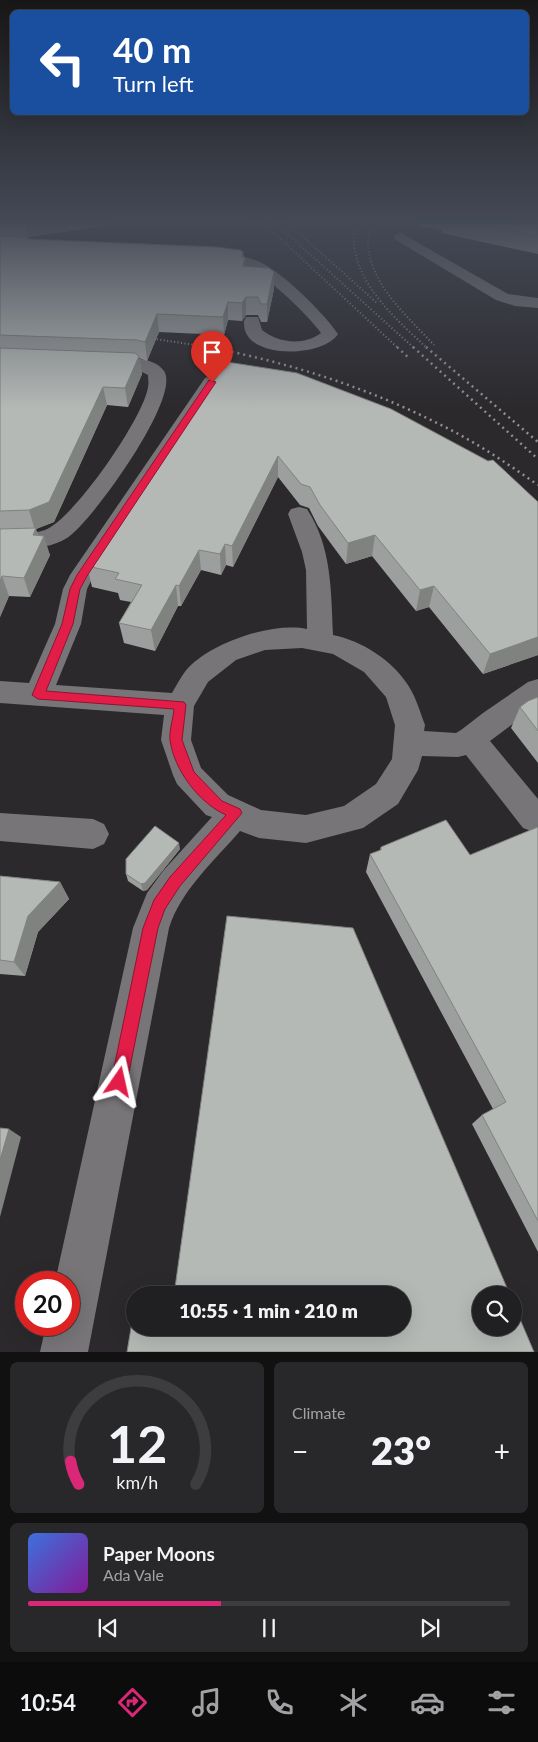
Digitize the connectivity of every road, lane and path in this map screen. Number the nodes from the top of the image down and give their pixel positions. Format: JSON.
{"nodes":[{"id":1,"x":271,"y":283,"type":"edge"},
{"id":2,"x":479,"y":283,"type":"edge"},
{"id":3,"x":538,"y":303,"type":"edge"},
{"id":4,"x":252,"y":321,"type":"dead end"},
{"id":5,"x":85,"y":362,"type":"edge"},
{"id":6,"x":212,"y":382,"type":"edge"},
{"id":7,"x":299,"y":514,"type":"dead end"},
{"id":8,"x":0,"y":540,"type":"edge"},
{"id":9,"x":320,"y":640,"type":"junction"},
{"id":10,"x":538,"y":690,"type":"edge"},
{"id":11,"x":0,"y":692,"type":"edge"},
{"id":12,"x":38,"y":695,"type":"junction"},
{"id":13,"x":180,"y":705,"type":"junction"},
{"id":14,"x":472,"y":739,"type":"junction"},
{"id":15,"x":409,"y":743,"type":"junction"},
{"id":16,"x":236,"y":813,"type":"junction"},
{"id":17,"x":534,"y":818,"type":"dead end"},
{"id":18,"x":0,"y":827,"type":"edge"},
{"id":19,"x":93,"y":834,"type":"dead end"},
{"id":20,"x":64,"y":1352,"type":"edge"}],
"edges":[{"from":1,"to":4,"type":"lane"},
{"from":2,"to":3,"type":"lane"},
{"from":5,"to":8,"type":"lane"},
{"from":6,"to":12,"type":"lane"},
{"from":7,"to":9,"type":"lane"},
{"from":9,"to":13,"type":"lane"},
{"from":9,"to":15,"type":"lane"},
{"from":10,"to":14,"type":"lane"},
{"from":11,"to":12,"type":"lane"},
{"from":12,"to":13,"type":"lane"},
{"from":13,"to":16,"type":"lane"},
{"from":14,"to":15,"type":"lane"},
{"from":14,"to":17,"type":"lane"},
{"from":15,"to":16,"type":"lane"},
{"from":16,"to":20,"type":"lane"},
{"from":18,"to":19,"type":"lane"}]}
